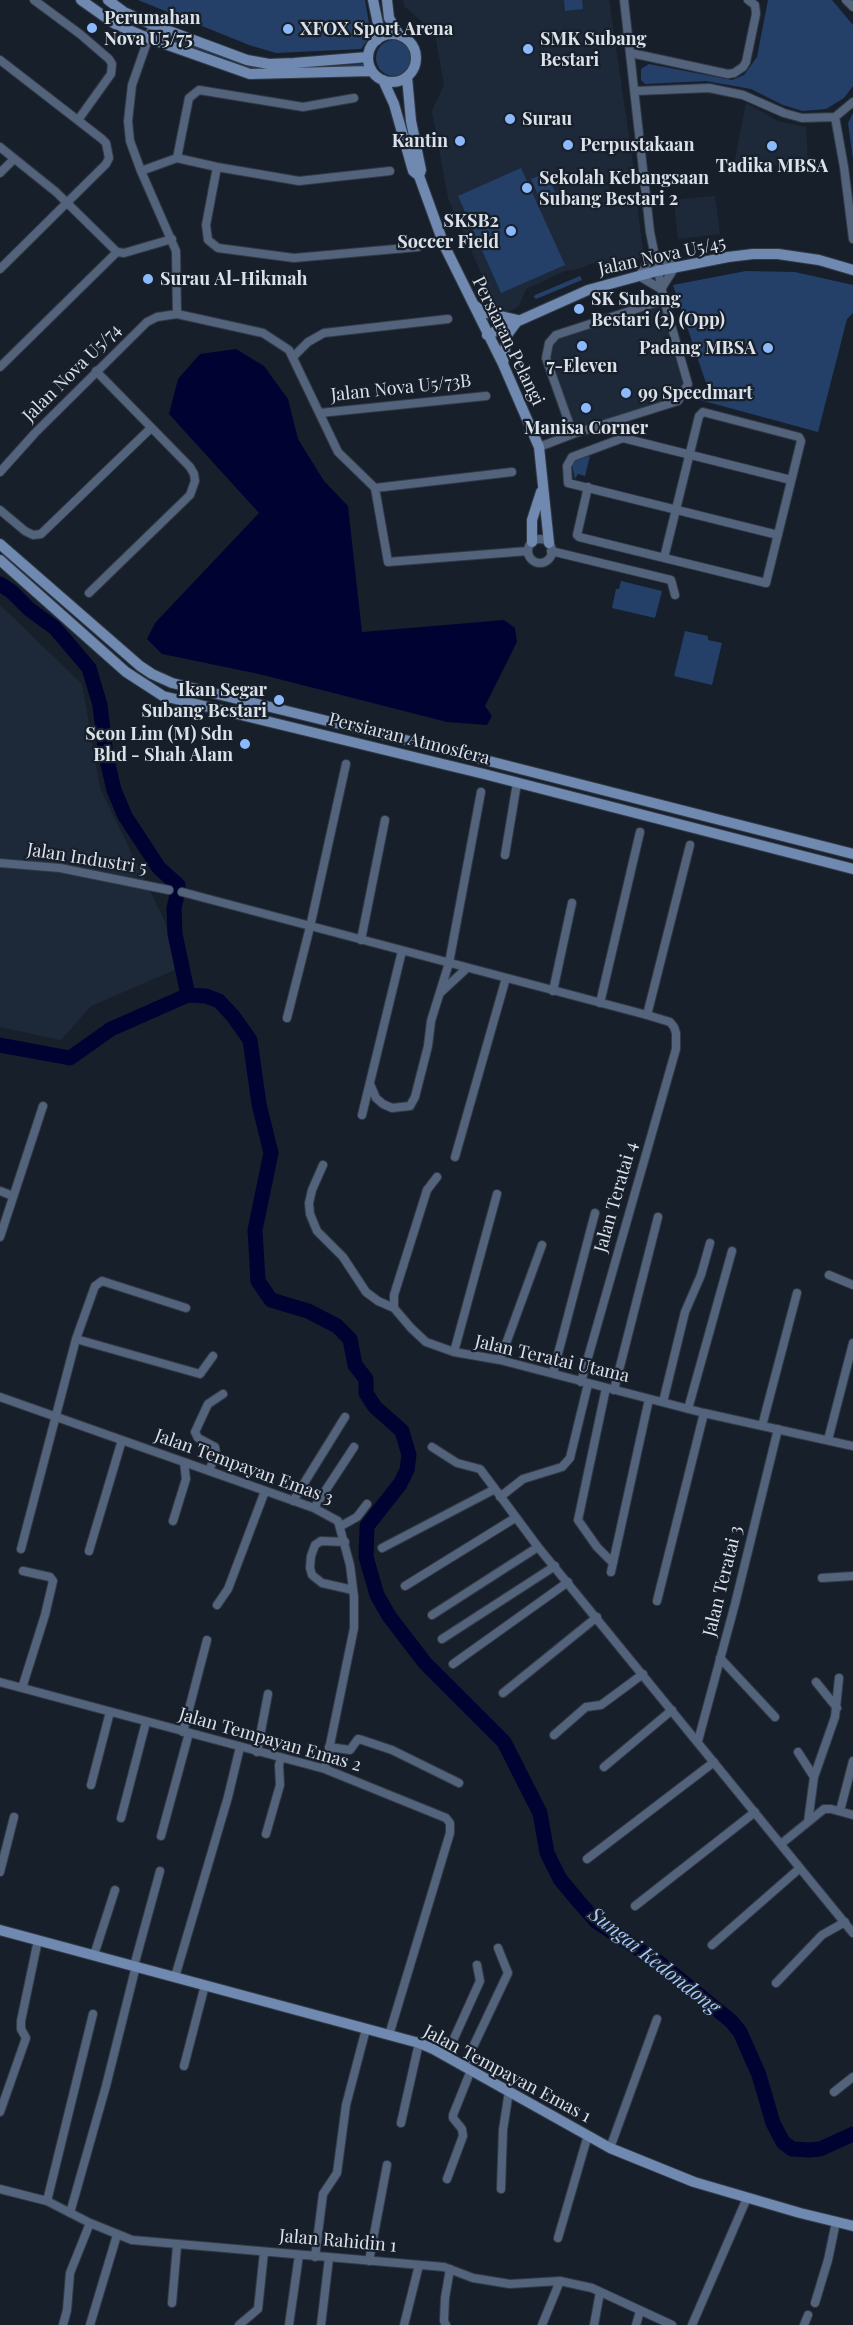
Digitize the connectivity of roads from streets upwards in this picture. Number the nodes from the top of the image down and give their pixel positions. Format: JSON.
{"nodes":[{"id":1,"x":34,"y":0,"type":"edge"},
{"id":2,"x":81,"y":0,"type":"edge"},
{"id":3,"x":108,"y":0,"type":"edge"},
{"id":4,"x":373,"y":0,"type":"edge"},
{"id":5,"x":387,"y":0,"type":"edge"},
{"id":6,"x":624,"y":0,"type":"edge"},
{"id":7,"x":748,"y":0,"type":"edge"},
{"id":8,"x":846,"y":0,"type":"edge"},
{"id":9,"x":853,"y":7,"type":"edge"},
{"id":10,"x":153,"y":25,"type":"junction"},
{"id":11,"x":399,"y":35,"type":"junction"},
{"id":12,"x":148,"y":38,"type":"junction"},
{"id":13,"x":377,"y":40,"type":"junction"},
{"id":14,"x":631,"y":53,"type":"junction"},
{"id":15,"x":368,"y":57,"type":"junction"},
{"id":16,"x":0,"y":60,"type":"edge"},
{"id":17,"x":372,"y":70,"type":"junction"},
{"id":18,"x":407,"y":77,"type":"junction"},
{"id":19,"x":383,"y":80,"type":"junction"},
{"id":20,"x":636,"y":91,"type":"junction"},
{"id":21,"x":354,"y":98,"type":"dead end"},
{"id":22,"x":853,"y":102,"type":"edge"},
{"id":23,"x":835,"y":117,"type":"junction"},
{"id":24,"x":78,"y":120,"type":"junction"},
{"id":25,"x":0,"y":147,"type":"edge"},
{"id":26,"x":177,"y":158,"type":"junction"},
{"id":27,"x":14,"y":159,"type":"junction"},
{"id":28,"x":217,"y":167,"type":"junction"},
{"id":29,"x":849,"y":168,"type":"edge"},
{"id":30,"x":141,"y":171,"type":"junction"},
{"id":31,"x":390,"y":171,"type":"dead end"},
{"id":32,"x":0,"y":173,"type":"edge"},
{"id":33,"x":419,"y":176,"type":"junction"},
{"id":34,"x":66,"y":201,"type":"junction"},
{"id":35,"x":172,"y":239,"type":"junction"},
{"id":36,"x":853,"y":239,"type":"edge"},
{"id":37,"x":418,"y":247,"type":"dead end"},
{"id":38,"x":117,"y":252,"type":"junction"},
{"id":39,"x":654,"y":253,"type":"junction"},
{"id":40,"x":675,"y":267,"type":"junction"},
{"id":41,"x":0,"y":269,"type":"edge"},
{"id":42,"x":853,"y":270,"type":"edge"},
{"id":43,"x":657,"y":271,"type":"junction"},
{"id":44,"x":639,"y":276,"type":"junction"},
{"id":45,"x":661,"y":288,"type":"junction"},
{"id":46,"x":664,"y":300,"type":"junction"},
{"id":47,"x":471,"y":303,"type":"junction"},
{"id":48,"x":177,"y":314,"type":"junction"},
{"id":49,"x":448,"y":319,"type":"dead end"},
{"id":50,"x":518,"y":320,"type":"junction"},
{"id":51,"x":487,"y":335,"type":"junction"},
{"id":52,"x":293,"y":357,"type":"junction"},
{"id":53,"x":503,"y":364,"type":"junction"},
{"id":54,"x":0,"y":367,"type":"edge"},
{"id":55,"x":96,"y":371,"type":"junction"},
{"id":56,"x":486,"y":396,"type":"dead end"},
{"id":57,"x":320,"y":413,"type":"junction"},
{"id":58,"x":151,"y":428,"type":"junction"},
{"id":59,"x":573,"y":434,"type":"junction"},
{"id":60,"x":539,"y":447,"type":"junction"},
{"id":61,"x":690,"y":455,"type":"junction"},
{"id":62,"x":512,"y":471,"type":"dead end"},
{"id":63,"x":0,"y":472,"type":"edge"},
{"id":64,"x":791,"y":480,"type":"junction"},
{"id":65,"x":588,"y":487,"type":"junction"},
{"id":66,"x":375,"y":488,"type":"junction"},
{"id":67,"x":542,"y":489,"type":"junction"},
{"id":68,"x":676,"y":509,"type":"junction"},
{"id":69,"x":0,"y":510,"type":"edge"},
{"id":70,"x":778,"y":535,"type":"junction"},
{"id":71,"x":0,"y":544,"type":"edge"},
{"id":72,"x":530,"y":547,"type":"junction"},
{"id":73,"x":550,"y":547,"type":"junction"},
{"id":74,"x":0,"y":560,"type":"edge"},
{"id":75,"x":664,"y":561,"type":"junction"},
{"id":76,"x":89,"y":592,"type":"dead end"},
{"id":77,"x":675,"y":595,"type":"dead end"},
{"id":78,"x":346,"y":764,"type":"dead end"},
{"id":79,"x":517,"y":783,"type":"junction"},
{"id":80,"x":481,"y":792,"type":"dead end"},
{"id":81,"x":385,"y":820,"type":"dead end"},
{"id":82,"x":640,"y":832,"type":"dead end"},
{"id":83,"x":690,"y":845,"type":"dead end"},
{"id":84,"x":853,"y":854,"type":"edge"},
{"id":85,"x":505,"y":855,"type":"dead end"},
{"id":86,"x":0,"y":863,"type":"edge"},
{"id":87,"x":853,"y":869,"type":"edge"},
{"id":88,"x":169,"y":890,"type":"dead end"},
{"id":89,"x":182,"y":892,"type":"dead end"},
{"id":90,"x":572,"y":903,"type":"dead end"},
{"id":91,"x":310,"y":927,"type":"junction"},
{"id":92,"x":361,"y":940,"type":"junction"},
{"id":93,"x":402,"y":951,"type":"junction"},
{"id":94,"x":448,"y":963,"type":"junction"},
{"id":95,"x":468,"y":968,"type":"junction"},
{"id":96,"x":506,"y":978,"type":"junction"},
{"id":97,"x":553,"y":991,"type":"junction"},
{"id":98,"x":439,"y":994,"type":"junction"},
{"id":99,"x":600,"y":1003,"type":"junction"},
{"id":100,"x":647,"y":1016,"type":"junction"},
{"id":101,"x":287,"y":1018,"type":"dead end"},
{"id":102,"x":370,"y":1084,"type":"junction"},
{"id":103,"x":43,"y":1106,"type":"dead end"},
{"id":104,"x":362,"y":1115,"type":"dead end"},
{"id":105,"x":455,"y":1157,"type":"dead end"},
{"id":106,"x":323,"y":1165,"type":"dead end"},
{"id":107,"x":437,"y":1177,"type":"dead end"},
{"id":108,"x":0,"y":1191,"type":"edge"},
{"id":109,"x":497,"y":1194,"type":"dead end"},
{"id":110,"x":13,"y":1196,"type":"junction"},
{"id":111,"x":595,"y":1214,"type":"dead end"},
{"id":112,"x":658,"y":1217,"type":"dead end"},
{"id":113,"x":0,"y":1237,"type":"edge"},
{"id":114,"x":710,"y":1243,"type":"dead end"},
{"id":115,"x":542,"y":1245,"type":"dead end"},
{"id":116,"x":732,"y":1251,"type":"dead end"},
{"id":117,"x":829,"y":1275,"type":"dead end"},
{"id":118,"x":853,"y":1286,"type":"edge"},
{"id":119,"x":797,"y":1293,"type":"dead end"},
{"id":120,"x":186,"y":1308,"type":"dead end"},
{"id":121,"x":394,"y":1308,"type":"junction"},
{"id":122,"x":76,"y":1339,"type":"junction"},
{"id":123,"x":853,"y":1343,"type":"edge"},
{"id":124,"x":454,"y":1352,"type":"junction"},
{"id":125,"x":213,"y":1356,"type":"dead end"},
{"id":126,"x":500,"y":1360,"type":"junction"},
{"id":127,"x":553,"y":1373,"type":"junction"},
{"id":128,"x":585,"y":1383,"type":"junction"},
{"id":129,"x":610,"y":1389,"type":"junction"},
{"id":130,"x":223,"y":1394,"type":"dead end"},
{"id":131,"x":0,"y":1397,"type":"edge"},
{"id":132,"x":649,"y":1399,"type":"junction"},
{"id":133,"x":663,"y":1402,"type":"junction"},
{"id":134,"x":688,"y":1408,"type":"junction"},
{"id":135,"x":704,"y":1413,"type":"junction"},
{"id":136,"x":56,"y":1417,"type":"junction"},
{"id":137,"x":345,"y":1417,"type":"dead end"},
{"id":138,"x":762,"y":1426,"type":"junction"},
{"id":139,"x":778,"y":1429,"type":"junction"},
{"id":140,"x":122,"y":1440,"type":"junction"},
{"id":141,"x":828,"y":1440,"type":"junction"},
{"id":142,"x":853,"y":1446,"type":"edge"},
{"id":143,"x":354,"y":1447,"type":"dead end"},
{"id":144,"x":432,"y":1447,"type":"dead end"},
{"id":145,"x":184,"y":1462,"type":"junction"},
{"id":146,"x":209,"y":1471,"type":"junction"},
{"id":147,"x":265,"y":1491,"type":"junction"},
{"id":148,"x":497,"y":1493,"type":"junction"},
{"id":149,"x":293,"y":1501,"type":"junction"},
{"id":150,"x":367,"y":1504,"type":"dead end"},
{"id":151,"x":314,"y":1508,"type":"junction"},
{"id":152,"x":515,"y":1518,"type":"junction"},
{"id":153,"x":172,"y":1521,"type":"dead end"},
{"id":154,"x":341,"y":1526,"type":"junction"},
{"id":155,"x":345,"y":1542,"type":"junction"},
{"id":156,"x":538,"y":1547,"type":"junction"},
{"id":157,"x":382,"y":1548,"type":"dead end"},
{"id":158,"x":21,"y":1549,"type":"dead end"},
{"id":159,"x":89,"y":1551,"type":"dead end"},
{"id":160,"x":555,"y":1566,"type":"junction"},
{"id":161,"x":23,"y":1571,"type":"dead end"},
{"id":162,"x":853,"y":1575,"type":"edge"},
{"id":163,"x":822,"y":1578,"type":"dead end"},
{"id":164,"x":568,"y":1582,"type":"junction"},
{"id":165,"x":405,"y":1586,"type":"dead end"},
{"id":166,"x":353,"y":1590,"type":"junction"},
{"id":167,"x":657,"y":1601,"type":"dead end"},
{"id":168,"x":217,"y":1605,"type":"dead end"},
{"id":169,"x":432,"y":1616,"type":"dead end"},
{"id":170,"x":597,"y":1617,"type":"junction"},
{"id":171,"x":442,"y":1639,"type":"dead end"},
{"id":172,"x":207,"y":1640,"type":"dead end"},
{"id":173,"x":720,"y":1658,"type":"junction"},
{"id":174,"x":453,"y":1664,"type":"dead end"},
{"id":175,"x":643,"y":1674,"type":"junction"},
{"id":176,"x":839,"y":1678,"type":"dead end"},
{"id":177,"x":0,"y":1682,"type":"edge"},
{"id":178,"x":816,"y":1682,"type":"dead end"},
{"id":179,"x":22,"y":1688,"type":"junction"},
{"id":180,"x":503,"y":1692,"type":"dead end"},
{"id":181,"x":268,"y":1694,"type":"dead end"},
{"id":182,"x":837,"y":1708,"type":"junction"},
{"id":183,"x":672,"y":1710,"type":"junction"},
{"id":184,"x":110,"y":1712,"type":"junction"},
{"id":185,"x":775,"y":1717,"type":"dead end"},
{"id":186,"x":146,"y":1722,"type":"junction"},
{"id":187,"x":186,"y":1732,"type":"junction"},
{"id":188,"x":554,"y":1735,"type":"dead end"},
{"id":189,"x":698,"y":1741,"type":"junction"},
{"id":190,"x":240,"y":1747,"type":"junction"},
{"id":191,"x":329,"y":1747,"type":"junction"},
{"id":192,"x":257,"y":1752,"type":"junction"},
{"id":193,"x":798,"y":1752,"type":"dead end"},
{"id":194,"x":281,"y":1758,"type":"junction"},
{"id":195,"x":853,"y":1761,"type":"edge"},
{"id":196,"x":714,"y":1762,"type":"junction"},
{"id":197,"x":604,"y":1767,"type":"dead end"},
{"id":198,"x":325,"y":1769,"type":"junction"},
{"id":199,"x":814,"y":1777,"type":"junction"},
{"id":200,"x":459,"y":1784,"type":"dead end"},
{"id":201,"x":91,"y":1785,"type":"dead end"},
{"id":202,"x":840,"y":1811,"type":"junction"},
{"id":203,"x":755,"y":1812,"type":"junction"},
{"id":204,"x":853,"y":1815,"type":"edge"},
{"id":205,"x":14,"y":1817,"type":"dead end"},
{"id":206,"x":121,"y":1818,"type":"dead end"},
{"id":207,"x":808,"y":1822,"type":"junction"},
{"id":208,"x":266,"y":1834,"type":"dead end"},
{"id":209,"x":161,"y":1836,"type":"dead end"},
{"id":210,"x":781,"y":1844,"type":"junction"},
{"id":211,"x":587,"y":1859,"type":"dead end"},
{"id":212,"x":800,"y":1868,"type":"junction"},
{"id":213,"x":160,"y":1871,"type":"dead end"},
{"id":214,"x":0,"y":1872,"type":"edge"},
{"id":215,"x":115,"y":1890,"type":"dead end"},
{"id":216,"x":635,"y":1906,"type":"dead end"},
{"id":217,"x":845,"y":1922,"type":"junction"},
{"id":218,"x":0,"y":1930,"type":"edge"},
{"id":219,"x":853,"y":1933,"type":"edge"},
{"id":220,"x":38,"y":1940,"type":"junction"},
{"id":221,"x":712,"y":1945,"type":"dead end"},
{"id":222,"x":498,"y":1948,"type":"dead end"},
{"id":223,"x":94,"y":1955,"type":"junction"},
{"id":224,"x":477,"y":1965,"type":"dead end"},
{"id":225,"x":135,"y":1966,"type":"junction"},
{"id":226,"x":175,"y":1977,"type":"junction"},
{"id":227,"x":776,"y":1983,"type":"dead end"},
{"id":228,"x":205,"y":1985,"type":"junction"},
{"id":229,"x":93,"y":2014,"type":"dead end"},
{"id":230,"x":657,"y":2019,"type":"dead end"},
{"id":231,"x":366,"y":2029,"type":"junction"},
{"id":232,"x":389,"y":2035,"type":"junction"},
{"id":233,"x":419,"y":2043,"type":"junction"},
{"id":234,"x":446,"y":2056,"type":"junction"},
{"id":235,"x":184,"y":2066,"type":"dead end"},
{"id":236,"x":467,"y":2068,"type":"junction"},
{"id":237,"x":853,"y":2077,"type":"edge"},
{"id":238,"x":509,"y":2091,"type":"junction"},
{"id":239,"x":834,"y":2092,"type":"dead end"},
{"id":240,"x":0,"y":2112,"type":"edge"},
{"id":241,"x":401,"y":2123,"type":"dead end"},
{"id":242,"x":588,"y":2135,"type":"junction"},
{"id":243,"x":610,"y":2148,"type":"junction"},
{"id":244,"x":387,"y":2165,"type":"dead end"},
{"id":245,"x":447,"y":2179,"type":"dead end"},
{"id":246,"x":501,"y":2189,"type":"dead end"},
{"id":247,"x":0,"y":2190,"type":"edge"},
{"id":248,"x":747,"y":2198,"type":"junction"},
{"id":249,"x":47,"y":2201,"type":"junction"},
{"id":250,"x":70,"y":2213,"type":"junction"},
{"id":251,"x":836,"y":2222,"type":"junction"},
{"id":252,"x":90,"y":2223,"type":"junction"},
{"id":253,"x":853,"y":2226,"type":"edge"},
{"id":254,"x":117,"y":2235,"type":"junction"},
{"id":255,"x":558,"y":2238,"type":"dead end"},
{"id":256,"x":177,"y":2246,"type":"junction"},
{"id":257,"x":264,"y":2252,"type":"junction"},
{"id":258,"x":299,"y":2255,"type":"junction"},
{"id":259,"x":315,"y":2257,"type":"junction"},
{"id":260,"x":329,"y":2258,"type":"junction"},
{"id":261,"x":369,"y":2261,"type":"junction"},
{"id":262,"x":419,"y":2265,"type":"junction"},
{"id":263,"x":450,"y":2269,"type":"junction"},
{"id":264,"x":560,"y":2281,"type":"junction"},
{"id":265,"x":600,"y":2292,"type":"junction"},
{"id":266,"x":172,"y":2303,"type":"dead end"},
{"id":267,"x":815,"y":2303,"type":"dead end"},
{"id":268,"x":640,"y":2311,"type":"junction"},
{"id":269,"x":808,"y":2315,"type":"dead end"},
{"id":270,"x":63,"y":2325,"type":"edge"},
{"id":271,"x":90,"y":2325,"type":"edge"},
{"id":272,"x":239,"y":2325,"type":"edge"},
{"id":273,"x":289,"y":2325,"type":"edge"},
{"id":274,"x":321,"y":2325,"type":"edge"},
{"id":275,"x":404,"y":2325,"type":"edge"},
{"id":276,"x":446,"y":2325,"type":"edge"},
{"id":277,"x":542,"y":2325,"type":"edge"},
{"id":278,"x":594,"y":2325,"type":"edge"},
{"id":279,"x":636,"y":2325,"type":"edge"},
{"id":280,"x":672,"y":2325,"type":"edge"},
{"id":281,"x":692,"y":2325,"type":"edge"},
{"id":282,"x":804,"y":2325,"type":"edge"}],
"edges":[{"from":1,"to":24,"type":"street"},
{"from":2,"to":12,"type":"street"},
{"from":3,"to":10,"type":"street"},
{"from":4,"to":13,"type":"street"},
{"from":5,"to":11,"type":"street"},
{"from":6,"to":14,"type":"street"},
{"from":7,"to":14,"type":"street"},
{"from":8,"to":9,"type":"street"},
{"from":10,"to":12,"type":"street"},
{"from":10,"to":15,"type":"street"},
{"from":11,"to":13,"type":"street"},
{"from":11,"to":18,"type":"street"},
{"from":12,"to":17,"type":"street"},
{"from":12,"to":30,"type":"street"},
{"from":13,"to":15,"type":"street"},
{"from":14,"to":20,"type":"street"},
{"from":15,"to":17,"type":"street"},
{"from":16,"to":24,"type":"street"},
{"from":17,"to":19,"type":"street"},
{"from":18,"to":19,"type":"street"},
{"from":18,"to":33,"type":"street","name":"Persiaran Pelangi"},
{"from":19,"to":33,"type":"street","name":"Persiaran Pelangi"},
{"from":20,"to":23,"type":"street"},
{"from":20,"to":39,"type":"street"},
{"from":21,"to":26,"type":"street"},
{"from":22,"to":23,"type":"street"},
{"from":23,"to":29,"type":"street"},
{"from":24,"to":34,"type":"street"},
{"from":25,"to":27,"type":"street"},
{"from":26,"to":28,"type":"street"},
{"from":26,"to":30,"type":"street"},
{"from":27,"to":32,"type":"street"},
{"from":27,"to":34,"type":"street"},
{"from":28,"to":31,"type":"street"},
{"from":28,"to":37,"type":"street"},
{"from":29,"to":36,"type":"street"},
{"from":30,"to":35,"type":"street"},
{"from":33,"to":47,"type":"street","name":"Persiaran Pelangi"},
{"from":34,"to":38,"type":"street"},
{"from":34,"to":41,"type":"street"},
{"from":35,"to":38,"type":"street"},
{"from":35,"to":48,"type":"street"},
{"from":38,"to":54,"type":"street"},
{"from":39,"to":40,"type":"street"},
{"from":39,"to":43,"type":"street"},
{"from":39,"to":44,"type":"street"},
{"from":40,"to":42,"type":"street","name":"Jalan Nova U5/45"},
{"from":40,"to":43,"type":"street","name":"Jalan Nova U5/45"},
{"from":40,"to":45,"type":"street"},
{"from":43,"to":44,"type":"street","name":"Jalan Nova U5/45"},
{"from":43,"to":45,"type":"street"},
{"from":44,"to":45,"type":"street"},
{"from":44,"to":50,"type":"street","name":"Jalan Nova U5/45"},
{"from":45,"to":46,"type":"street"},
{"from":46,"to":59,"type":"street"},
{"from":46,"to":59,"type":"street"},
{"from":47,"to":50,"type":"street"},
{"from":47,"to":51,"type":"street","name":"Persiaran Pelangi"},
{"from":48,"to":52,"type":"street"},
{"from":48,"to":55,"type":"street","name":"Jalan Nova U5/74"},
{"from":49,"to":52,"type":"street"},
{"from":50,"to":51,"type":"street","name":"Jalan Nova U5/45"},
{"from":50,"to":53,"type":"street"},
{"from":51,"to":53,"type":"street","name":"Persiaran Pelangi"},
{"from":52,"to":57,"type":"street"},
{"from":53,"to":60,"type":"street","name":"Persiaran Pelangi"},
{"from":55,"to":58,"type":"street"},
{"from":55,"to":63,"type":"street","name":"Jalan Nova U5/74"},
{"from":56,"to":57,"type":"street","name":"Jalan Nova U5/73B"},
{"from":57,"to":66,"type":"street"},
{"from":58,"to":69,"type":"street"},
{"from":58,"to":76,"type":"street"},
{"from":59,"to":60,"type":"street"},
{"from":60,"to":67,"type":"street","name":"Persiaran Pelangi"},
{"from":61,"to":64,"type":"street"},
{"from":61,"to":64,"type":"street"},
{"from":61,"to":65,"type":"street"},
{"from":61,"to":68,"type":"street"},
{"from":62,"to":66,"type":"street"},
{"from":64,"to":70,"type":"street"},
{"from":65,"to":68,"type":"street"},
{"from":65,"to":75,"type":"street"},
{"from":66,"to":72,"type":"street"},
{"from":67,"to":72,"type":"street"},
{"from":67,"to":73,"type":"street","name":"Persiaran Pelangi"},
{"from":68,"to":70,"type":"street"},
{"from":68,"to":75,"type":"street"},
{"from":70,"to":75,"type":"street"},
{"from":71,"to":84,"type":"street","name":"Persiaran Atmosfera"},
{"from":72,"to":73,"type":"street"},
{"from":72,"to":73,"type":"street"},
{"from":73,"to":77,"type":"street"},
{"from":74,"to":79,"type":"street","name":"Persiaran Atmosfera"},
{"from":78,"to":91,"type":"street"},
{"from":79,"to":85,"type":"street"},
{"from":79,"to":87,"type":"street","name":"Persiaran Atmosfera"},
{"from":80,"to":94,"type":"street"},
{"from":81,"to":92,"type":"street"},
{"from":82,"to":99,"type":"street"},
{"from":83,"to":100,"type":"street"},
{"from":86,"to":88,"type":"street","name":"Jalan Industri 5"},
{"from":89,"to":91,"type":"street"},
{"from":90,"to":97,"type":"street"},
{"from":91,"to":92,"type":"street"},
{"from":91,"to":101,"type":"street"},
{"from":92,"to":93,"type":"street"},
{"from":93,"to":94,"type":"street"},
{"from":93,"to":102,"type":"street"},
{"from":94,"to":95,"type":"street"},
{"from":94,"to":98,"type":"street"},
{"from":95,"to":96,"type":"street"},
{"from":95,"to":98,"type":"street"},
{"from":96,"to":97,"type":"street"},
{"from":96,"to":105,"type":"street"},
{"from":97,"to":99,"type":"street"},
{"from":98,"to":102,"type":"street"},
{"from":99,"to":100,"type":"street"},
{"from":100,"to":128,"type":"street","name":"Jalan Teratai 4"},
{"from":102,"to":104,"type":"street"},
{"from":103,"to":110,"type":"street"},
{"from":106,"to":121,"type":"street","name":"Jalan Teratai Utama"},
{"from":107,"to":121,"type":"street"},
{"from":108,"to":110,"type":"street"},
{"from":109,"to":124,"type":"street"},
{"from":110,"to":113,"type":"street"},
{"from":111,"to":127,"type":"street"},
{"from":112,"to":129,"type":"street"},
{"from":114,"to":133,"type":"street"},
{"from":115,"to":126,"type":"street"},
{"from":116,"to":134,"type":"street"},
{"from":117,"to":118,"type":"street"},
{"from":119,"to":138,"type":"street"},
{"from":120,"to":122,"type":"street"},
{"from":121,"to":124,"type":"street","name":"Jalan Teratai Utama"},
{"from":122,"to":125,"type":"street"},
{"from":122,"to":136,"type":"street"},
{"from":123,"to":141,"type":"street"},
{"from":124,"to":126,"type":"street","name":"Jalan Teratai Utama"},
{"from":126,"to":127,"type":"street","name":"Jalan Teratai Utama"},
{"from":127,"to":128,"type":"street","name":"Jalan Teratai Utama"},
{"from":128,"to":129,"type":"street","name":"Jalan Teratai Utama"},
{"from":128,"to":148,"type":"street","name":"Jalan Teratai 4"},
{"from":129,"to":132,"type":"street","name":"Jalan Teratai Utama"},
{"from":129,"to":132,"type":"street"},
{"from":130,"to":146,"type":"street"},
{"from":131,"to":136,"type":"street","name":"Jalan Tempayan Emas 3"},
{"from":132,"to":133,"type":"street","name":"Jalan Teratai Utama"},
{"from":133,"to":134,"type":"street","name":"Jalan Teratai Utama"},
{"from":134,"to":135,"type":"street","name":"Jalan Teratai Utama"},
{"from":135,"to":138,"type":"street","name":"Jalan Teratai Utama"},
{"from":135,"to":167,"type":"street"},
{"from":136,"to":140,"type":"street","name":"Jalan Tempayan Emas 3"},
{"from":136,"to":158,"type":"street"},
{"from":137,"to":149,"type":"street"},
{"from":138,"to":139,"type":"street","name":"Jalan Teratai Utama"},
{"from":139,"to":141,"type":"street","name":"Jalan Teratai Utama"},
{"from":139,"to":173,"type":"street","name":"Jalan Teratai 3"},
{"from":140,"to":145,"type":"street","name":"Jalan Tempayan Emas 3"},
{"from":140,"to":159,"type":"street"},
{"from":141,"to":142,"type":"street","name":"Jalan Teratai Utama"},
{"from":143,"to":151,"type":"street"},
{"from":144,"to":148,"type":"street"},
{"from":145,"to":146,"type":"street","name":"Jalan Tempayan Emas 3"},
{"from":145,"to":153,"type":"street"},
{"from":146,"to":147,"type":"street","name":"Jalan Tempayan Emas 3"},
{"from":147,"to":149,"type":"street","name":"Jalan Tempayan Emas 3"},
{"from":147,"to":168,"type":"street"},
{"from":148,"to":152,"type":"street"},
{"from":148,"to":157,"type":"street","name":"Jalan Teratai 4"},
{"from":149,"to":151,"type":"street","name":"Jalan Tempayan Emas 3"},
{"from":150,"to":154,"type":"street"},
{"from":151,"to":154,"type":"street","name":"Jalan Tempayan Emas 3"},
{"from":152,"to":156,"type":"street"},
{"from":152,"to":165,"type":"street"},
{"from":154,"to":155,"type":"street","name":"Jalan Tempayan Emas 3"},
{"from":155,"to":166,"type":"street","name":"Jalan Tempayan Emas 3"},
{"from":155,"to":166,"type":"street"},
{"from":156,"to":160,"type":"street"},
{"from":156,"to":169,"type":"street"},
{"from":160,"to":164,"type":"street"},
{"from":160,"to":171,"type":"street"},
{"from":161,"to":179,"type":"street"},
{"from":162,"to":163,"type":"street"},
{"from":164,"to":170,"type":"street"},
{"from":164,"to":174,"type":"street"},
{"from":166,"to":191,"type":"street","name":"Jalan Tempayan Emas 3"},
{"from":170,"to":175,"type":"street"},
{"from":170,"to":180,"type":"street"},
{"from":172,"to":187,"type":"street"},
{"from":173,"to":185,"type":"street"},
{"from":173,"to":189,"type":"street","name":"Jalan Teratai 3"},
{"from":175,"to":183,"type":"street"},
{"from":175,"to":188,"type":"street"},
{"from":176,"to":182,"type":"street"},
{"from":177,"to":179,"type":"street","name":"Jalan Tempayan Emas 2"},
{"from":178,"to":182,"type":"street"},
{"from":179,"to":184,"type":"street","name":"Jalan Tempayan Emas 2"},
{"from":181,"to":192,"type":"street"},
{"from":182,"to":199,"type":"street"},
{"from":183,"to":189,"type":"street"},
{"from":183,"to":197,"type":"street"},
{"from":184,"to":186,"type":"street","name":"Jalan Tempayan Emas 2"},
{"from":184,"to":201,"type":"street"},
{"from":186,"to":187,"type":"street","name":"Jalan Tempayan Emas 2"},
{"from":186,"to":206,"type":"street"},
{"from":187,"to":190,"type":"street","name":"Jalan Tempayan Emas 2"},
{"from":187,"to":209,"type":"street"},
{"from":189,"to":196,"type":"street"},
{"from":190,"to":192,"type":"street","name":"Jalan Tempayan Emas 2"},
{"from":190,"to":226,"type":"street"},
{"from":191,"to":198,"type":"street","name":"Jalan Tempayan Emas 3"},
{"from":191,"to":200,"type":"street"},
{"from":192,"to":194,"type":"street","name":"Jalan Tempayan Emas 2"},
{"from":193,"to":199,"type":"street"},
{"from":194,"to":198,"type":"street","name":"Jalan Tempayan Emas 2"},
{"from":194,"to":208,"type":"street"},
{"from":195,"to":202,"type":"street"},
{"from":196,"to":203,"type":"street"},
{"from":196,"to":211,"type":"street"},
{"from":198,"to":232,"type":"street","name":"Jalan Tempayan Emas 2"},
{"from":199,"to":207,"type":"street"},
{"from":202,"to":204,"type":"street"},
{"from":202,"to":207,"type":"street"},
{"from":203,"to":210,"type":"street"},
{"from":203,"to":216,"type":"street"},
{"from":205,"to":214,"type":"street"},
{"from":207,"to":210,"type":"street"},
{"from":210,"to":212,"type":"street"},
{"from":212,"to":217,"type":"street"},
{"from":212,"to":221,"type":"street"},
{"from":213,"to":225,"type":"street"},
{"from":215,"to":223,"type":"street"},
{"from":217,"to":219,"type":"street"},
{"from":217,"to":227,"type":"street"},
{"from":218,"to":220,"type":"street","name":"Jalan Tempayan Emas 1"},
{"from":220,"to":223,"type":"street","name":"Jalan Tempayan Emas 1"},
{"from":220,"to":240,"type":"street"},
{"from":222,"to":236,"type":"street"},
{"from":223,"to":225,"type":"street","name":"Jalan Tempayan Emas 1"},
{"from":224,"to":234,"type":"street"},
{"from":225,"to":226,"type":"street","name":"Jalan Tempayan Emas 1"},
{"from":225,"to":250,"type":"street"},
{"from":226,"to":228,"type":"street","name":"Jalan Tempayan Emas 1"},
{"from":228,"to":231,"type":"street","name":"Jalan Tempayan Emas 1"},
{"from":228,"to":235,"type":"street"},
{"from":229,"to":249,"type":"street"},
{"from":230,"to":243,"type":"street"},
{"from":231,"to":232,"type":"street","name":"Jalan Tempayan Emas 1"},
{"from":231,"to":259,"type":"street"},
{"from":232,"to":233,"type":"street","name":"Jalan Tempayan Emas 1"},
{"from":233,"to":234,"type":"street","name":"Jalan Tempayan Emas 1"},
{"from":233,"to":241,"type":"street"},
{"from":234,"to":236,"type":"street","name":"Jalan Tempayan Emas 1"},
{"from":236,"to":238,"type":"street","name":"Jalan Tempayan Emas 1"},
{"from":236,"to":245,"type":"street"},
{"from":237,"to":239,"type":"street"},
{"from":238,"to":242,"type":"street","name":"Jalan Tempayan Emas 1"},
{"from":238,"to":246,"type":"street"},
{"from":242,"to":243,"type":"street","name":"Jalan Tempayan Emas 1"},
{"from":242,"to":255,"type":"street"},
{"from":243,"to":248,"type":"street","name":"Jalan Tempayan Emas 1"},
{"from":244,"to":261,"type":"street"},
{"from":247,"to":249,"type":"street","name":"Jalan Rahidin 1"},
{"from":248,"to":251,"type":"street","name":"Jalan Tempayan Emas 1"},
{"from":248,"to":281,"type":"street"},
{"from":249,"to":250,"type":"street","name":"Jalan Rahidin 1"},
{"from":250,"to":252,"type":"street","name":"Jalan Rahidin 1"},
{"from":251,"to":253,"type":"street","name":"Jalan Tempayan Emas 1"},
{"from":251,"to":267,"type":"street"},
{"from":252,"to":254,"type":"street","name":"Jalan Rahidin 1"},
{"from":252,"to":270,"type":"street"},
{"from":254,"to":256,"type":"street","name":"Jalan Rahidin 1"},
{"from":254,"to":271,"type":"street"},
{"from":256,"to":257,"type":"street","name":"Jalan Rahidin 1"},
{"from":256,"to":266,"type":"street"},
{"from":257,"to":258,"type":"street","name":"Jalan Rahidin 1"},
{"from":257,"to":272,"type":"street"},
{"from":258,"to":259,"type":"street","name":"Jalan Rahidin 1"},
{"from":258,"to":273,"type":"street"},
{"from":259,"to":260,"type":"street","name":"Jalan Rahidin 1"},
{"from":260,"to":261,"type":"street","name":"Jalan Rahidin 1"},
{"from":260,"to":274,"type":"street"},
{"from":261,"to":262,"type":"street","name":"Jalan Rahidin 1"},
{"from":262,"to":263,"type":"street","name":"Jalan Rahidin 1"},
{"from":262,"to":275,"type":"street"},
{"from":263,"to":264,"type":"street","name":"Jalan Rahidin 1"},
{"from":263,"to":276,"type":"street"},
{"from":264,"to":265,"type":"street","name":"Jalan Rahidin 1"},
{"from":264,"to":277,"type":"street"},
{"from":265,"to":268,"type":"street","name":"Jalan Rahidin 1"},
{"from":265,"to":278,"type":"street"},
{"from":268,"to":279,"type":"street"},
{"from":268,"to":280,"type":"street","name":"Jalan Rahidin 1"},
{"from":269,"to":282,"type":"street"}]}
